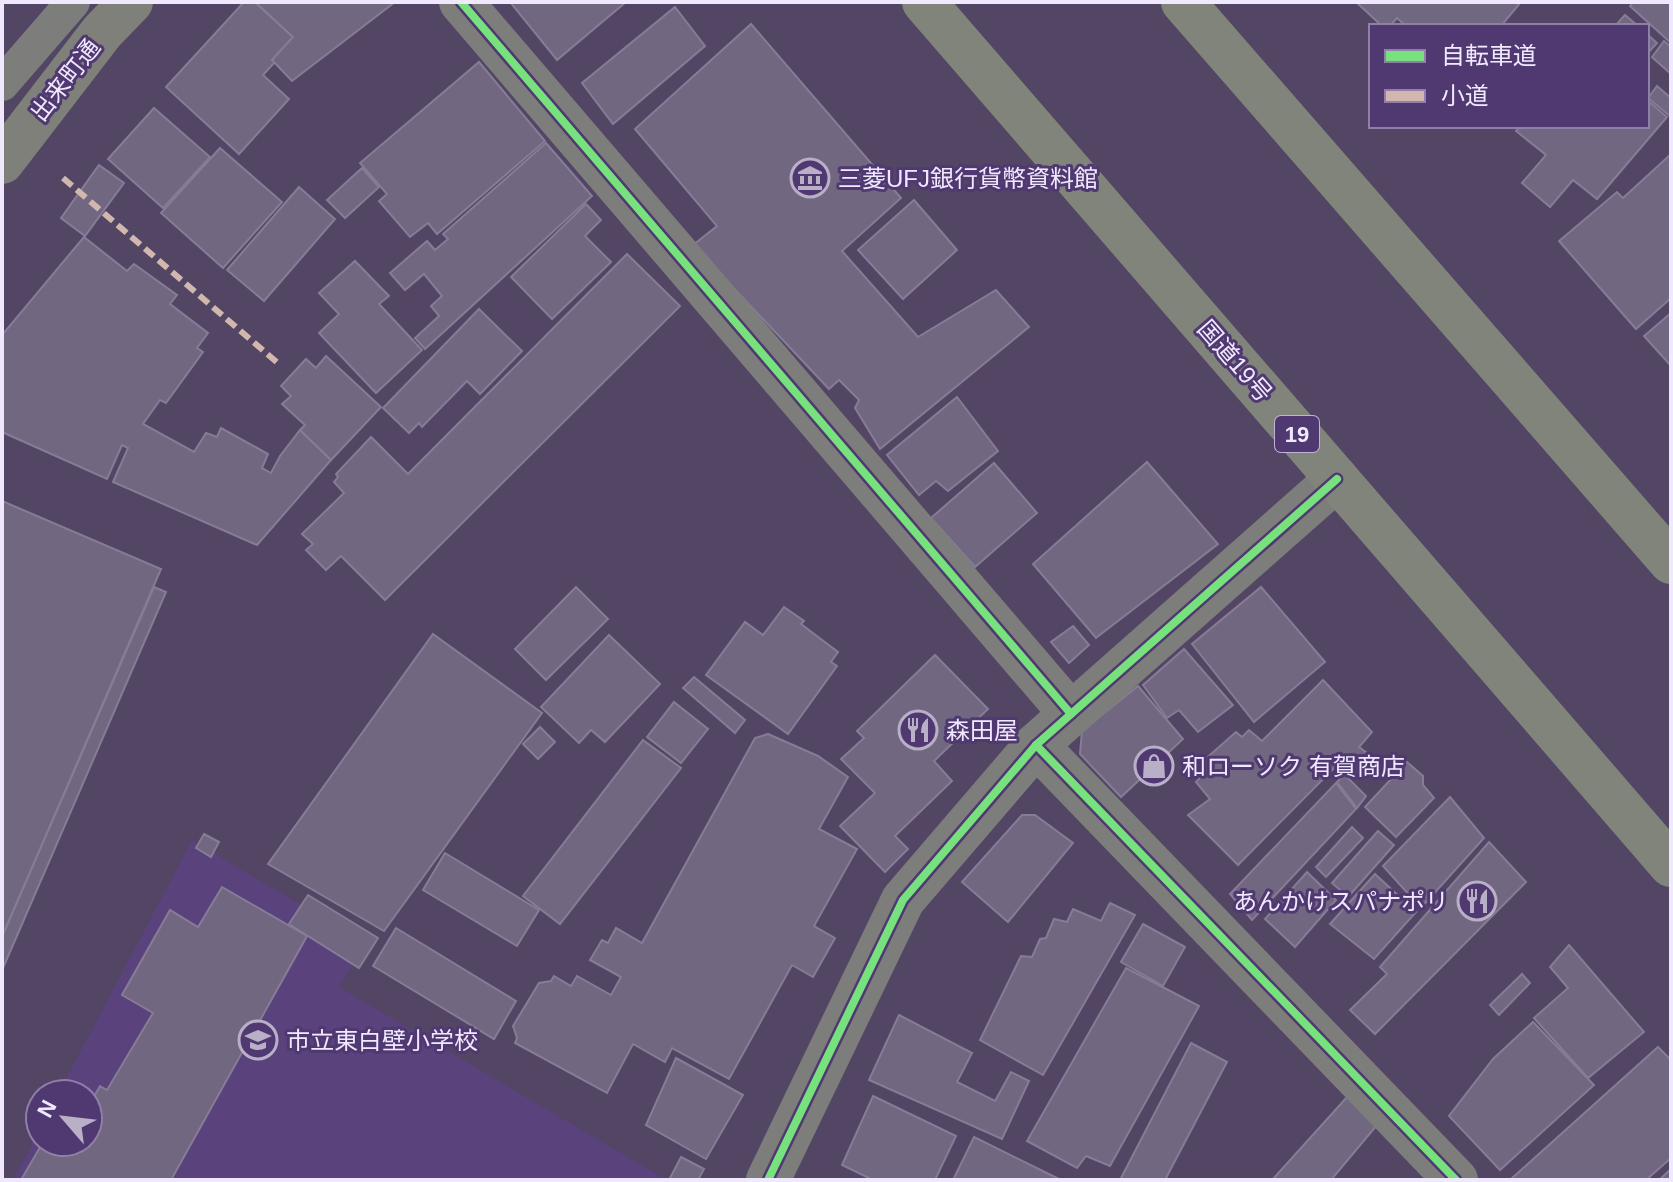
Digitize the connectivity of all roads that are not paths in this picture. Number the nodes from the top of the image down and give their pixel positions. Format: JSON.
{"nodes":[{"id":1,"x":73,"y":2,"type":"edge"},
{"id":2,"x":131,"y":2,"type":"edge"},
{"id":3,"x":461,"y":2,"type":"edge"},
{"id":4,"x":924,"y":2,"type":"edge"},
{"id":5,"x":1183,"y":2,"type":"edge"},
{"id":6,"x":2,"y":84,"type":"edge"},
{"id":7,"x":2,"y":162,"type":"edge"},
{"id":8,"x":1337,"y":479,"type":"junction"},
{"id":9,"x":1671,"y":562,"type":"edge"},
{"id":10,"x":1071,"y":714,"type":"junction"},
{"id":11,"x":1036,"y":745,"type":"junction"},
{"id":12,"x":1671,"y":865,"type":"edge"},
{"id":13,"x":768,"y":1180,"type":"edge"},
{"id":14,"x":1456,"y":1180,"type":"edge"}],
"edges":[{"from":1,"to":6,"type":"lane"},
{"from":2,"to":7,"type":"main road","name":"出来町通"},
{"from":3,"to":10,"type":"street"},
{"from":4,"to":8,"type":"highway","name":"国道19号","number":"19"},
{"from":5,"to":9,"type":"highway"},
{"from":8,"to":10,"type":"street"},
{"from":8,"to":12,"type":"highway","name":"国道19号","number":"19"},
{"from":10,"to":11,"type":"street"},
{"from":11,"to":13,"type":"street"},
{"from":11,"to":14,"type":"street"}]}
